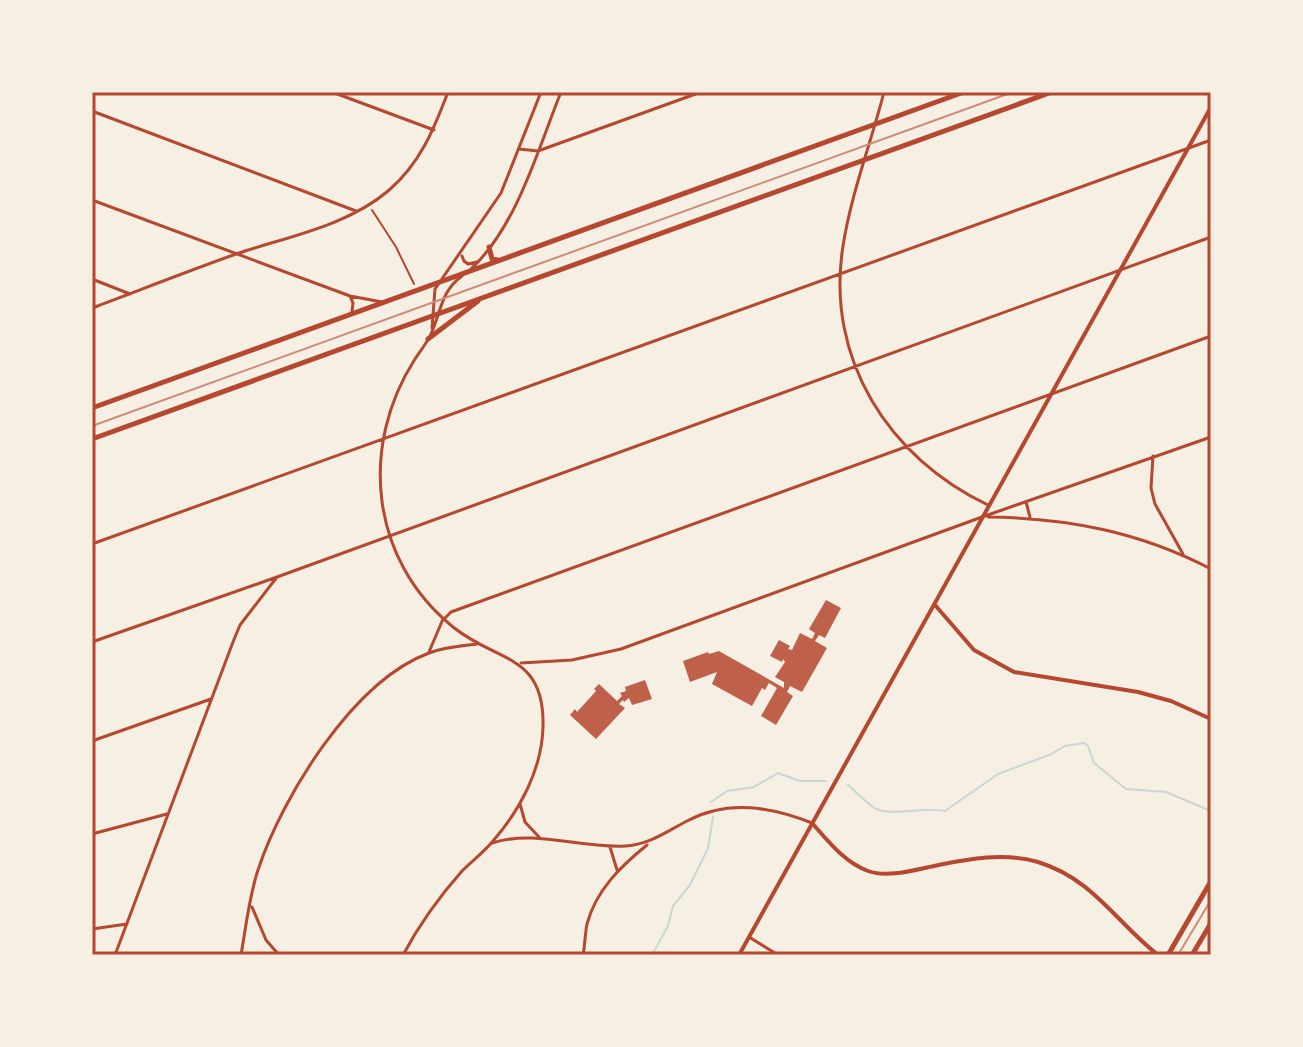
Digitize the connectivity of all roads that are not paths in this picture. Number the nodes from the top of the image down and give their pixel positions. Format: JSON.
{"nodes":[{"id":1,"x":332,"y":92,"type":"edge"},
{"id":2,"x":448,"y":92,"type":"edge"},
{"id":3,"x":541,"y":92,"type":"edge"},
{"id":4,"x":561,"y":92,"type":"edge"},
{"id":5,"x":701,"y":92,"type":"edge"},
{"id":6,"x":884,"y":92,"type":"edge"},
{"id":7,"x":964,"y":92,"type":"edge"},
{"id":8,"x":1052,"y":92,"type":"edge"},
{"id":9,"x":1211,"y":107,"type":"edge"},
{"id":10,"x":92,"y":111,"type":"edge"},
{"id":11,"x":876,"y":124,"type":"junction"},
{"id":12,"x":434,"y":130,"type":"junction"},
{"id":13,"x":1211,"y":140,"type":"edge"},
{"id":14,"x":1188,"y":147,"type":"junction"},
{"id":15,"x":519,"y":149,"type":"junction"},
{"id":16,"x":538,"y":151,"type":"junction"},
{"id":17,"x":864,"y":160,"type":"junction"},
{"id":18,"x":92,"y":200,"type":"edge"},
{"id":19,"x":356,"y":211,"type":"junction"},
{"id":20,"x":1211,"y":237,"type":"edge"},
{"id":21,"x":489,"y":247,"type":"junction"},
{"id":22,"x":462,"y":252,"type":"junction"},
{"id":23,"x":237,"y":253,"type":"junction"},
{"id":24,"x":499,"y":260,"type":"junction"},
{"id":25,"x":479,"y":261,"type":"junction"},
{"id":26,"x":1120,"y":270,"type":"junction"},
{"id":27,"x":468,"y":272,"type":"junction"},
{"id":28,"x":841,"y":272,"type":"junction"},
{"id":29,"x":92,"y":279,"type":"edge"},
{"id":30,"x":439,"y":282,"type":"junction"},
{"id":31,"x":130,"y":294,"type":"junction"},
{"id":32,"x":350,"y":296,"type":"junction"},
{"id":33,"x":482,"y":298,"type":"junction"},
{"id":34,"x":385,"y":302,"type":"junction"},
{"id":35,"x":92,"y":308,"type":"edge"},
{"id":36,"x":350,"y":315,"type":"junction"},
{"id":37,"x":435,"y":315,"type":"junction"},
{"id":38,"x":430,"y":336,"type":"junction"},
{"id":39,"x":1211,"y":336,"type":"edge"},
{"id":40,"x":854,"y":367,"type":"junction"},
{"id":41,"x":1050,"y":394,"type":"junction"},
{"id":42,"x":92,"y":408,"type":"edge"},
{"id":43,"x":92,"y":439,"type":"edge"},
{"id":44,"x":381,"y":439,"type":"junction"},
{"id":45,"x":1211,"y":439,"type":"edge"},
{"id":46,"x":904,"y":447,"type":"junction"},
{"id":47,"x":1153,"y":456,"type":"junction"},
{"id":48,"x":1026,"y":502,"type":"junction"},
{"id":49,"x":988,"y":505,"type":"junction"},
{"id":50,"x":982,"y":517,"type":"junction"},
{"id":51,"x":1030,"y":517,"type":"junction"},
{"id":52,"x":390,"y":534,"type":"junction"},
{"id":53,"x":92,"y":544,"type":"edge"},
{"id":54,"x":1183,"y":554,"type":"junction"},
{"id":55,"x":1211,"y":569,"type":"edge"},
{"id":56,"x":277,"y":577,"type":"junction"},
{"id":57,"x":934,"y":605,"type":"junction"},
{"id":58,"x":444,"y":619,"type":"junction"},
{"id":59,"x":92,"y":642,"type":"edge"},
{"id":60,"x":477,"y":644,"type":"junction"},
{"id":61,"x":429,"y":652,"type":"junction"},
{"id":62,"x":520,"y":663,"type":"junction"},
{"id":63,"x":211,"y":699,"type":"junction"},
{"id":64,"x":1211,"y":719,"type":"edge"},
{"id":65,"x":92,"y":741,"type":"edge"},
{"id":66,"x":520,"y":804,"type":"junction"},
{"id":67,"x":167,"y":814,"type":"junction"},
{"id":68,"x":812,"y":823,"type":"junction"},
{"id":69,"x":92,"y":834,"type":"edge"},
{"id":70,"x":539,"y":837,"type":"junction"},
{"id":71,"x":650,"y":842,"type":"junction"},
{"id":72,"x":492,"y":843,"type":"junction"},
{"id":73,"x":610,"y":846,"type":"junction"},
{"id":74,"x":617,"y":870,"type":"junction"},
{"id":75,"x":1211,"y":881,"type":"edge"},
{"id":76,"x":251,"y":904,"type":"junction"},
{"id":77,"x":1211,"y":923,"type":"edge"},
{"id":78,"x":127,"y":924,"type":"junction"},
{"id":79,"x":92,"y":929,"type":"edge"},
{"id":80,"x":749,"y":937,"type":"junction"},
{"id":81,"x":115,"y":955,"type":"edge"},
{"id":82,"x":241,"y":955,"type":"edge"},
{"id":83,"x":279,"y":955,"type":"edge"},
{"id":84,"x":403,"y":955,"type":"edge"},
{"id":85,"x":583,"y":955,"type":"edge"},
{"id":86,"x":739,"y":955,"type":"edge"},
{"id":87,"x":778,"y":955,"type":"edge"},
{"id":88,"x":1158,"y":955,"type":"edge"},
{"id":89,"x":1168,"y":955,"type":"edge"},
{"id":90,"x":1192,"y":955,"type":"edge"}],
"edges":[{"from":1,"to":12,"type":"street"},
{"from":2,"to":12,"type":"street"},
{"from":3,"to":15,"type":"street"},
{"from":4,"to":16,"type":"street"},
{"from":5,"to":16,"type":"street"},
{"from":6,"to":11,"type":"street"},
{"from":7,"to":11,"type":"main road"},
{"from":8,"to":17,"type":"main road"},
{"from":9,"to":14,"type":"street"},
{"from":10,"to":19,"type":"street"},
{"from":11,"to":17,"type":"street"},
{"from":11,"to":24,"type":"main road"},
{"from":12,"to":19,"type":"street"},
{"from":13,"to":14,"type":"street"},
{"from":14,"to":26,"type":"street"},
{"from":14,"to":28,"type":"street"},
{"from":15,"to":16,"type":"street"},
{"from":15,"to":22,"type":"street"},
{"from":16,"to":21,"type":"street"},
{"from":17,"to":28,"type":"street"},
{"from":17,"to":33,"type":"main road"},
{"from":18,"to":23,"type":"street"},
{"from":19,"to":23,"type":"street"},
{"from":20,"to":26,"type":"street"},
{"from":21,"to":24,"type":"main road"},
{"from":21,"to":25,"type":"street"},
{"from":22,"to":25,"type":"street"},
{"from":22,"to":30,"type":"street"},
{"from":23,"to":31,"type":"street"},
{"from":23,"to":32,"type":"street"},
{"from":24,"to":27,"type":"main road"},
{"from":25,"to":27,"type":"street"},
{"from":26,"to":40,"type":"street"},
{"from":26,"to":41,"type":"street"},
{"from":27,"to":30,"type":"main road"},
{"from":27,"to":37,"type":"street"},
{"from":28,"to":40,"type":"street"},
{"from":28,"to":44,"type":"street"},
{"from":29,"to":31,"type":"street"},
{"from":30,"to":34,"type":"main road"},
{"from":30,"to":37,"type":"street"},
{"from":31,"to":35,"type":"street"},
{"from":32,"to":34,"type":"street"},
{"from":32,"to":36,"type":"street"},
{"from":33,"to":37,"type":"main road"},
{"from":33,"to":38,"type":"main road"},
{"from":34,"to":36,"type":"main road"},
{"from":36,"to":42,"type":"main road"},
{"from":37,"to":38,"type":"street"},
{"from":37,"to":43,"type":"main road"},
{"from":38,"to":44,"type":"street"},
{"from":39,"to":41,"type":"street"},
{"from":40,"to":46,"type":"street"},
{"from":40,"to":52,"type":"street"},
{"from":41,"to":46,"type":"street"},
{"from":41,"to":49,"type":"street"},
{"from":44,"to":52,"type":"street"},
{"from":44,"to":53,"type":"street"},
{"from":45,"to":47,"type":"street"},
{"from":46,"to":49,"type":"street"},
{"from":46,"to":58,"type":"street"},
{"from":47,"to":48,"type":"street"},
{"from":47,"to":54,"type":"street"},
{"from":48,"to":50,"type":"street"},
{"from":48,"to":51,"type":"street"},
{"from":49,"to":50,"type":"street"},
{"from":50,"to":51,"type":"street"},
{"from":50,"to":57,"type":"street"},
{"from":50,"to":62,"type":"street"},
{"from":51,"to":54,"type":"street"},
{"from":52,"to":56,"type":"street"},
{"from":52,"to":58,"type":"street"},
{"from":54,"to":55,"type":"street"},
{"from":56,"to":59,"type":"street"},
{"from":56,"to":63,"type":"street"},
{"from":57,"to":64,"type":"street"},
{"from":57,"to":68,"type":"street"},
{"from":58,"to":60,"type":"street"},
{"from":58,"to":61,"type":"street"},
{"from":60,"to":61,"type":"street"},
{"from":60,"to":62,"type":"street"},
{"from":61,"to":76,"type":"street"},
{"from":62,"to":66,"type":"street"},
{"from":63,"to":65,"type":"street"},
{"from":63,"to":67,"type":"street"},
{"from":66,"to":70,"type":"street"},
{"from":66,"to":72,"type":"street"},
{"from":67,"to":69,"type":"street"},
{"from":67,"to":78,"type":"street"},
{"from":68,"to":71,"type":"street"},
{"from":68,"to":80,"type":"street"},
{"from":68,"to":88,"type":"street"},
{"from":70,"to":72,"type":"street"},
{"from":70,"to":73,"type":"street"},
{"from":71,"to":73,"type":"street"},
{"from":71,"to":74,"type":"street"},
{"from":72,"to":84,"type":"street"},
{"from":73,"to":74,"type":"street"},
{"from":74,"to":85,"type":"street"},
{"from":75,"to":89,"type":"main road"},
{"from":76,"to":82,"type":"street"},
{"from":76,"to":83,"type":"street"},
{"from":77,"to":90,"type":"main road"},
{"from":78,"to":79,"type":"street"},
{"from":78,"to":81,"type":"street"},
{"from":80,"to":86,"type":"street"},
{"from":80,"to":87,"type":"street"}]}
